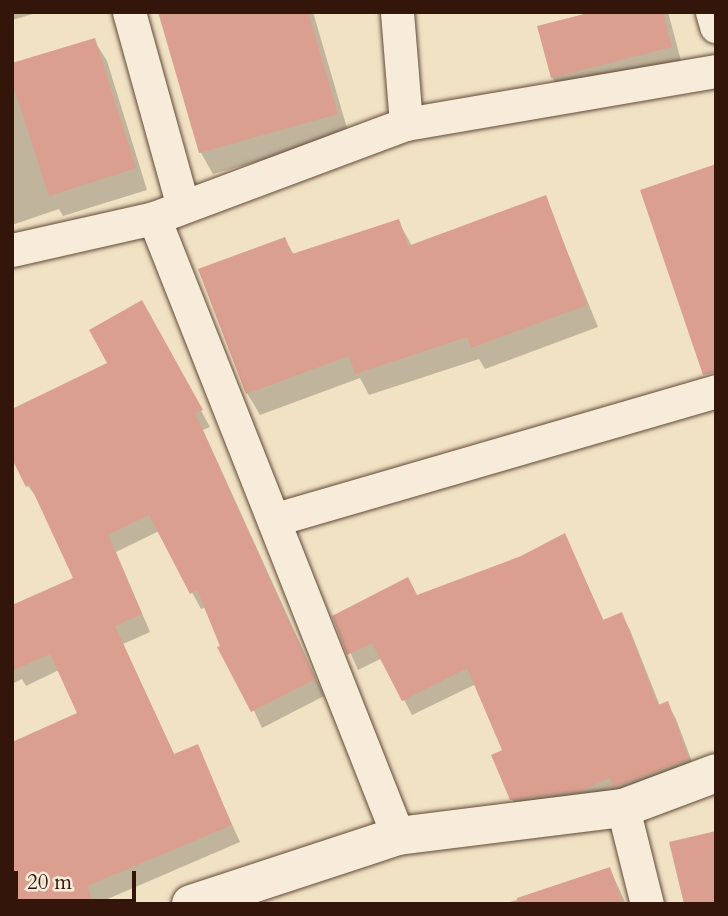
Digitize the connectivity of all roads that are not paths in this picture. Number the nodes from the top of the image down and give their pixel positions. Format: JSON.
{"nodes":[{"id":1,"x":130,"y":12,"type":"edge"},
{"id":2,"x":397,"y":12,"type":"edge"},
{"id":3,"x":712,"y":12,"type":"edge"},
{"id":4,"x":716,"y":26,"type":"edge"},
{"id":5,"x":716,"y":71,"type":"edge"},
{"id":6,"x":407,"y":124,"type":"junction"},
{"id":7,"x":169,"y":213,"type":"junction"},
{"id":8,"x":12,"y":250,"type":"edge"},
{"id":9,"x":716,"y":391,"type":"edge"},
{"id":10,"x":276,"y":519,"type":"junction"},
{"id":11,"x":716,"y":773,"type":"edge"},
{"id":12,"x":623,"y":808,"type":"junction"},
{"id":13,"x":398,"y":836,"type":"junction"},
{"id":14,"x":191,"y":904,"type":"edge"},
{"id":15,"x":647,"y":904,"type":"edge"}],
"edges":[{"from":1,"to":7,"type":"street"},
{"from":2,"to":6,"type":"street"},
{"from":3,"to":4,"type":"street"},
{"from":5,"to":6,"type":"street"},
{"from":6,"to":7,"type":"street"},
{"from":7,"to":8,"type":"street"},
{"from":7,"to":10,"type":"street"},
{"from":9,"to":10,"type":"street"},
{"from":10,"to":13,"type":"street"},
{"from":11,"to":12,"type":"street"},
{"from":12,"to":13,"type":"street"},
{"from":12,"to":15,"type":"street"},
{"from":13,"to":14,"type":"street"}]}
